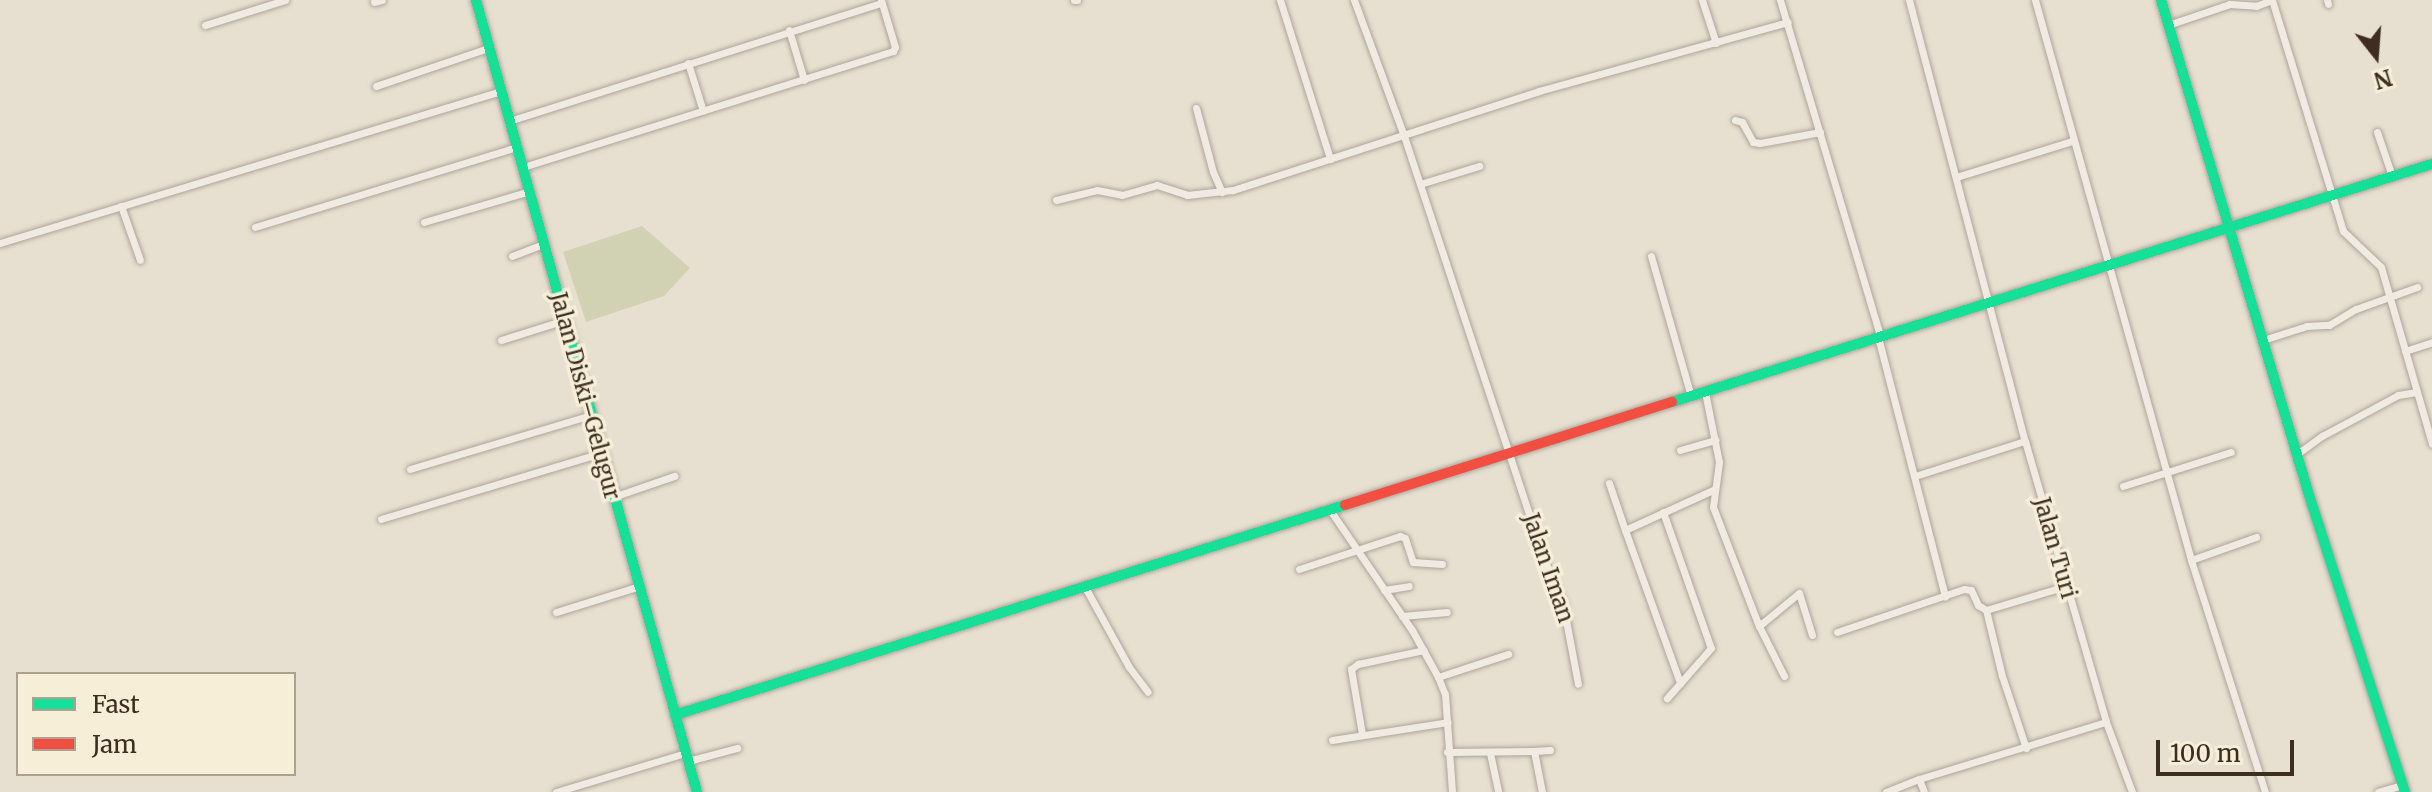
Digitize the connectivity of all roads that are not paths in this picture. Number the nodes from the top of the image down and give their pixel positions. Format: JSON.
{"nodes":[{"id":1,"x":285,"y":0,"type":"edge"},
{"id":2,"x":476,"y":0,"type":"edge"},
{"id":3,"x":1280,"y":0,"type":"edge"},
{"id":4,"x":1354,"y":0,"type":"edge"},
{"id":5,"x":1702,"y":0,"type":"edge"},
{"id":6,"x":1780,"y":0,"type":"edge"},
{"id":7,"x":1909,"y":0,"type":"edge"},
{"id":8,"x":2035,"y":0,"type":"edge"},
{"id":9,"x":2161,"y":0,"type":"edge"},
{"id":10,"x":2272,"y":0,"type":"edge"},
{"id":11,"x":881,"y":2,"type":"edge"},
{"id":12,"x":1788,"y":22,"type":"junction"},
{"id":13,"x":205,"y":25,"type":"dead end"},
{"id":14,"x":2168,"y":25,"type":"junction"},
{"id":15,"x":789,"y":30,"type":"junction"},
{"id":16,"x":1716,"y":43,"type":"junction"},
{"id":17,"x":488,"y":48,"type":"junction"},
{"id":18,"x":688,"y":63,"type":"junction"},
{"id":19,"x":804,"y":80,"type":"junction"},
{"id":20,"x":376,"y":86,"type":"dead end"},
{"id":21,"x":501,"y":91,"type":"junction"},
{"id":22,"x":1196,"y":108,"type":"dead end"},
{"id":23,"x":703,"y":111,"type":"junction"},
{"id":24,"x":1735,"y":120,"type":"dead end"},
{"id":25,"x":509,"y":121,"type":"junction"},
{"id":26,"x":1820,"y":132,"type":"junction"},
{"id":27,"x":2377,"y":132,"type":"dead end"},
{"id":28,"x":1403,"y":133,"type":"junction"},
{"id":29,"x":2072,"y":141,"type":"junction"},
{"id":30,"x":517,"y":147,"type":"junction"},
{"id":31,"x":1330,"y":159,"type":"junction"},
{"id":32,"x":2432,"y":164,"type":"edge"},
{"id":33,"x":1479,"y":166,"type":"dead end"},
{"id":34,"x":523,"y":167,"type":"junction"},
{"id":35,"x":2392,"y":176,"type":"junction"},
{"id":36,"x":1956,"y":177,"type":"junction"},
{"id":37,"x":1420,"y":184,"type":"junction"},
{"id":38,"x":530,"y":191,"type":"junction"},
{"id":39,"x":1222,"y":192,"type":"junction"},
{"id":40,"x":2333,"y":195,"type":"junction"},
{"id":41,"x":1056,"y":200,"type":"dead end"},
{"id":42,"x":121,"y":206,"type":"junction"},
{"id":43,"x":424,"y":222,"type":"dead end"},
{"id":44,"x":255,"y":227,"type":"dead end"},
{"id":45,"x":2229,"y":227,"type":"junction"},
{"id":46,"x":0,"y":243,"type":"edge"},
{"id":47,"x":544,"y":244,"type":"junction"},
{"id":48,"x":512,"y":256,"type":"dead end"},
{"id":49,"x":1651,"y":256,"type":"dead end"},
{"id":50,"x":140,"y":260,"type":"dead end"},
{"id":51,"x":2108,"y":264,"type":"junction"},
{"id":52,"x":2417,"y":287,"type":"dead end"},
{"id":53,"x":2389,"y":296,"type":"junction"},
{"id":54,"x":1989,"y":301,"type":"junction"},
{"id":55,"x":565,"y":320,"type":"junction"},
{"id":56,"x":1879,"y":337,"type":"junction"},
{"id":57,"x":501,"y":340,"type":"dead end"},
{"id":58,"x":2263,"y":340,"type":"junction"},
{"id":59,"x":2432,"y":342,"type":"edge"},
{"id":60,"x":2405,"y":351,"type":"junction"},
{"id":61,"x":1705,"y":392,"type":"junction"},
{"id":62,"x":2417,"y":392,"type":"junction"},
{"id":63,"x":1691,"y":396,"type":"junction"},
{"id":64,"x":591,"y":415,"type":"junction"},
{"id":65,"x":1716,"y":440,"type":"junction"},
{"id":66,"x":2025,"y":441,"type":"junction"},
{"id":67,"x":2432,"y":444,"type":"edge"},
{"id":68,"x":1680,"y":450,"type":"dead end"},
{"id":69,"x":2231,"y":452,"type":"dead end"},
{"id":70,"x":601,"y":453,"type":"junction"},
{"id":71,"x":1510,"y":454,"type":"junction"},
{"id":72,"x":2297,"y":454,"type":"junction"},
{"id":73,"x":410,"y":469,"type":"dead end"},
{"id":74,"x":2166,"y":472,"type":"junction"},
{"id":75,"x":674,"y":476,"type":"dead end"},
{"id":76,"x":1915,"y":476,"type":"junction"},
{"id":77,"x":1609,"y":483,"type":"dead end"},
{"id":78,"x":2123,"y":486,"type":"dead end"},
{"id":79,"x":1715,"y":489,"type":"junction"},
{"id":80,"x":613,"y":497,"type":"junction"},
{"id":81,"x":1330,"y":510,"type":"junction"},
{"id":82,"x":1663,"y":512,"type":"junction"},
{"id":83,"x":381,"y":519,"type":"dead end"},
{"id":84,"x":1625,"y":530,"type":"junction"},
{"id":85,"x":2256,"y":537,"type":"dead end"},
{"id":86,"x":1356,"y":550,"type":"junction"},
{"id":87,"x":2191,"y":560,"type":"junction"},
{"id":88,"x":1442,"y":564,"type":"dead end"},
{"id":89,"x":1299,"y":569,"type":"dead end"},
{"id":90,"x":640,"y":586,"type":"junction"},
{"id":91,"x":1409,"y":586,"type":"dead end"},
{"id":92,"x":2066,"y":586,"type":"junction"},
{"id":93,"x":1085,"y":587,"type":"junction"},
{"id":94,"x":1384,"y":590,"type":"junction"},
{"id":95,"x":1945,"y":596,"type":"junction"},
{"id":96,"x":1986,"y":610,"type":"junction"},
{"id":97,"x":556,"y":612,"type":"dead end"},
{"id":98,"x":1447,"y":612,"type":"dead end"},
{"id":99,"x":1402,"y":616,"type":"junction"},
{"id":100,"x":1759,"y":626,"type":"junction"},
{"id":101,"x":1837,"y":632,"type":"dead end"},
{"id":102,"x":1812,"y":635,"type":"dead end"},
{"id":103,"x":1424,"y":650,"type":"junction"},
{"id":104,"x":1508,"y":654,"type":"dead end"},
{"id":105,"x":1784,"y":676,"type":"dead end"},
{"id":106,"x":1438,"y":677,"type":"junction"},
{"id":107,"x":1680,"y":683,"type":"junction"},
{"id":108,"x":1578,"y":684,"type":"dead end"},
{"id":109,"x":1148,"y":692,"type":"dead end"},
{"id":110,"x":1667,"y":698,"type":"dead end"},
{"id":111,"x":675,"y":715,"type":"junction"},
{"id":112,"x":1448,"y":722,"type":"junction"},
{"id":113,"x":2106,"y":722,"type":"junction"},
{"id":114,"x":1362,"y":734,"type":"junction"},
{"id":115,"x":1332,"y":740,"type":"dead end"},
{"id":116,"x":737,"y":748,"type":"dead end"},
{"id":117,"x":2026,"y":748,"type":"junction"},
{"id":118,"x":1550,"y":750,"type":"dead end"},
{"id":119,"x":1534,"y":751,"type":"junction"},
{"id":120,"x":1447,"y":752,"type":"junction"},
{"id":121,"x":1490,"y":753,"type":"junction"},
{"id":122,"x":686,"y":757,"type":"junction"},
{"id":123,"x":1919,"y":779,"type":"junction"},
{"id":124,"x":2404,"y":788,"type":"edge"},
{"id":125,"x":556,"y":792,"type":"edge"},
{"id":126,"x":697,"y":792,"type":"edge"},
{"id":127,"x":1452,"y":792,"type":"edge"},
{"id":128,"x":1498,"y":792,"type":"edge"},
{"id":129,"x":1542,"y":792,"type":"edge"},
{"id":130,"x":1886,"y":792,"type":"edge"},
{"id":131,"x":1924,"y":792,"type":"edge"},
{"id":132,"x":2132,"y":792,"type":"edge"},
{"id":133,"x":2265,"y":792,"type":"edge"},
{"id":134,"x":2378,"y":792,"type":"edge"}],
"edges":[{"from":1,"to":13,"type":"street"},
{"from":2,"to":17,"type":"street","name":"Jalan Diski–Gelugur"},
{"from":3,"to":31,"type":"street"},
{"from":4,"to":28,"type":"street","name":"Jalan Iman"},
{"from":5,"to":16,"type":"street"},
{"from":6,"to":12,"type":"street"},
{"from":7,"to":36,"type":"street","name":"Jalan Turi"},
{"from":8,"to":29,"type":"street"},
{"from":9,"to":14,"type":"street"},
{"from":10,"to":14,"type":"street"},
{"from":10,"to":40,"type":"street"},
{"from":11,"to":15,"type":"street"},
{"from":11,"to":19,"type":"street"},
{"from":12,"to":16,"type":"street"},
{"from":12,"to":26,"type":"street"},
{"from":14,"to":45,"type":"street"},
{"from":15,"to":18,"type":"street"},
{"from":15,"to":19,"type":"street"},
{"from":16,"to":28,"type":"street"},
{"from":17,"to":20,"type":"street"},
{"from":17,"to":21,"type":"street","name":"Jalan Diski–Gelugur"},
{"from":18,"to":23,"type":"street"},
{"from":18,"to":25,"type":"street"},
{"from":19,"to":23,"type":"street"},
{"from":21,"to":25,"type":"street","name":"Jalan Diski–Gelugur"},
{"from":21,"to":42,"type":"street"},
{"from":22,"to":39,"type":"street"},
{"from":23,"to":34,"type":"street"},
{"from":24,"to":26,"type":"street"},
{"from":25,"to":30,"type":"street","name":"Jalan Diski–Gelugur"},
{"from":26,"to":56,"type":"street"},
{"from":27,"to":35,"type":"street"},
{"from":28,"to":31,"type":"street"},
{"from":28,"to":37,"type":"street","name":"Jalan Iman"},
{"from":29,"to":36,"type":"street"},
{"from":29,"to":51,"type":"street"},
{"from":30,"to":34,"type":"street","name":"Jalan Diski–Gelugur"},
{"from":30,"to":44,"type":"street"},
{"from":31,"to":39,"type":"street"},
{"from":32,"to":35,"type":"street"},
{"from":33,"to":37,"type":"street"},
{"from":34,"to":38,"type":"street","name":"Jalan Diski–Gelugur"},
{"from":35,"to":40,"type":"street"},
{"from":36,"to":54,"type":"street","name":"Jalan Turi"},
{"from":37,"to":71,"type":"street","name":"Jalan Iman"},
{"from":38,"to":43,"type":"street"},
{"from":38,"to":47,"type":"street","name":"Jalan Diski–Gelugur"},
{"from":39,"to":41,"type":"street"},
{"from":40,"to":45,"type":"street"},
{"from":40,"to":53,"type":"street"},
{"from":42,"to":46,"type":"street"},
{"from":42,"to":50,"type":"street"},
{"from":45,"to":51,"type":"street"},
{"from":45,"to":58,"type":"street"},
{"from":47,"to":48,"type":"street"},
{"from":47,"to":55,"type":"street","name":"Jalan Diski–Gelugur"},
{"from":49,"to":63,"type":"street"},
{"from":51,"to":54,"type":"street"},
{"from":51,"to":74,"type":"street"},
{"from":52,"to":53,"type":"street"},
{"from":53,"to":58,"type":"street"},
{"from":53,"to":60,"type":"street"},
{"from":54,"to":56,"type":"street"},
{"from":54,"to":66,"type":"street","name":"Jalan Turi"},
{"from":55,"to":57,"type":"street"},
{"from":55,"to":64,"type":"street","name":"Jalan Diski–Gelugur"},
{"from":56,"to":61,"type":"street"},
{"from":56,"to":76,"type":"street"},
{"from":58,"to":72,"type":"street"},
{"from":59,"to":60,"type":"street"},
{"from":60,"to":62,"type":"street"},
{"from":61,"to":63,"type":"street"},
{"from":61,"to":65,"type":"street"},
{"from":62,"to":67,"type":"street"},
{"from":62,"to":72,"type":"street"},
{"from":63,"to":71,"type":"street"},
{"from":64,"to":70,"type":"street","name":"Jalan Diski–Gelugur"},
{"from":64,"to":73,"type":"street"},
{"from":65,"to":68,"type":"street"},
{"from":65,"to":79,"type":"street"},
{"from":66,"to":76,"type":"street"},
{"from":66,"to":92,"type":"street","name":"Jalan Turi"},
{"from":69,"to":74,"type":"street"},
{"from":70,"to":80,"type":"street","name":"Jalan Diski–Gelugur"},
{"from":70,"to":83,"type":"street"},
{"from":71,"to":81,"type":"street"},
{"from":71,"to":108,"type":"street","name":"Jalan Iman"},
{"from":72,"to":124,"type":"street"},
{"from":74,"to":78,"type":"street"},
{"from":74,"to":87,"type":"street"},
{"from":75,"to":80,"type":"street"},
{"from":76,"to":95,"type":"street"},
{"from":77,"to":84,"type":"street"},
{"from":79,"to":82,"type":"street"},
{"from":79,"to":100,"type":"street"},
{"from":80,"to":90,"type":"street","name":"Jalan Diski–Gelugur"},
{"from":81,"to":86,"type":"street"},
{"from":81,"to":93,"type":"street"},
{"from":82,"to":84,"type":"street"},
{"from":82,"to":107,"type":"street"},
{"from":84,"to":107,"type":"street"},
{"from":85,"to":87,"type":"street"},
{"from":86,"to":88,"type":"street"},
{"from":86,"to":89,"type":"street"},
{"from":86,"to":94,"type":"street"},
{"from":87,"to":133,"type":"street"},
{"from":90,"to":97,"type":"street"},
{"from":90,"to":111,"type":"street","name":"Jalan Diski–Gelugur"},
{"from":91,"to":94,"type":"street"},
{"from":92,"to":96,"type":"street"},
{"from":92,"to":113,"type":"street","name":"Jalan Turi"},
{"from":93,"to":109,"type":"street"},
{"from":93,"to":111,"type":"street"},
{"from":94,"to":99,"type":"street"},
{"from":95,"to":96,"type":"street"},
{"from":95,"to":101,"type":"street"},
{"from":96,"to":117,"type":"street"},
{"from":98,"to":99,"type":"street"},
{"from":99,"to":103,"type":"street"},
{"from":100,"to":102,"type":"street"},
{"from":100,"to":105,"type":"street"},
{"from":103,"to":106,"type":"street"},
{"from":103,"to":114,"type":"street"},
{"from":104,"to":106,"type":"street"},
{"from":106,"to":112,"type":"street"},
{"from":107,"to":110,"type":"street"},
{"from":111,"to":122,"type":"street","name":"Jalan Diski–Gelugur"},
{"from":112,"to":114,"type":"street"},
{"from":112,"to":120,"type":"street"},
{"from":113,"to":117,"type":"street"},
{"from":113,"to":132,"type":"street","name":"Jalan Turi"},
{"from":114,"to":115,"type":"street"},
{"from":116,"to":122,"type":"street"},
{"from":117,"to":123,"type":"street"},
{"from":118,"to":119,"type":"street"},
{"from":119,"to":121,"type":"street"},
{"from":119,"to":129,"type":"street"},
{"from":120,"to":121,"type":"street"},
{"from":120,"to":127,"type":"street"},
{"from":121,"to":128,"type":"street"},
{"from":122,"to":125,"type":"street"},
{"from":122,"to":126,"type":"street","name":"Jalan Diski–Gelugur"},
{"from":123,"to":130,"type":"street"},
{"from":123,"to":131,"type":"street"},
{"from":124,"to":134,"type":"street"}]}
